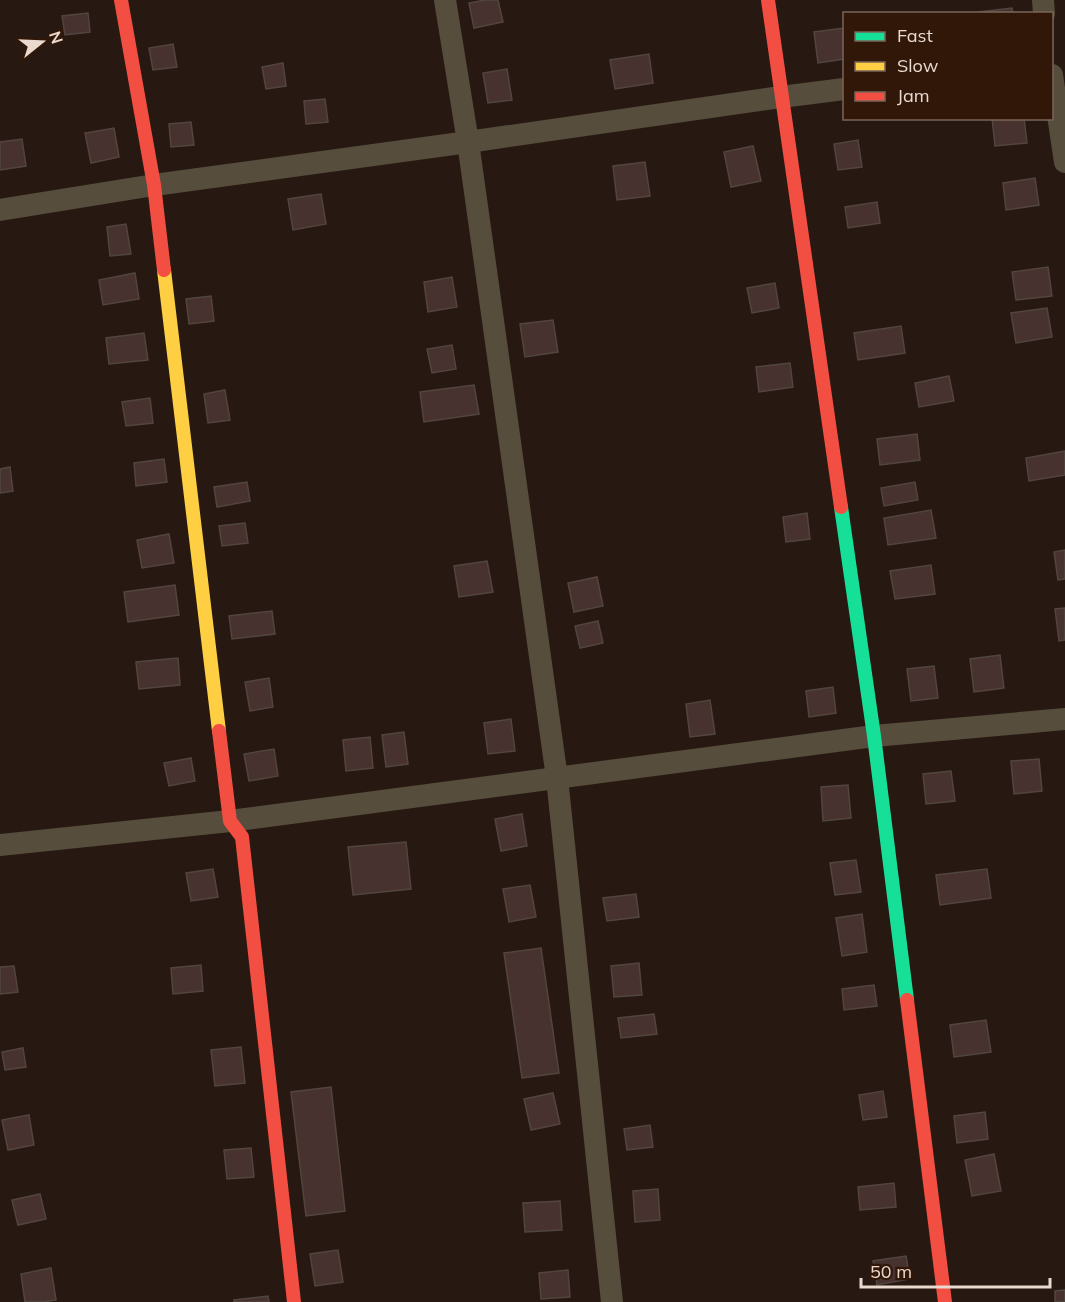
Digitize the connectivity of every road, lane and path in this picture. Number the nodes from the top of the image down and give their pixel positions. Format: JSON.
{"nodes":[{"id":1,"x":121,"y":0,"type":"edge"},
{"id":2,"x":446,"y":0,"type":"edge"},
{"id":3,"x":768,"y":0,"type":"edge"},
{"id":4,"x":1053,"y":82,"type":"edge"},
{"id":5,"x":843,"y":89,"type":"edge"},
{"id":6,"x":781,"y":97,"type":"junction"},
{"id":7,"x":468,"y":142,"type":"junction"},
{"id":8,"x":1065,"y":162,"type":"edge"},
{"id":9,"x":154,"y":185,"type":"junction"},
{"id":10,"x":0,"y":210,"type":"edge"},
{"id":11,"x":1065,"y":719,"type":"edge"},
{"id":12,"x":873,"y":736,"type":"junction"},
{"id":13,"x":557,"y":778,"type":"junction"},
{"id":14,"x":230,"y":821,"type":"junction"},
{"id":15,"x":0,"y":845,"type":"edge"},
{"id":16,"x":294,"y":1302,"type":"edge"},
{"id":17,"x":612,"y":1302,"type":"edge"},
{"id":18,"x":945,"y":1302,"type":"edge"}],
"edges":[{"from":1,"to":9,"type":"street"},
{"from":2,"to":7,"type":"street"},
{"from":3,"to":6,"type":"street"},
{"from":4,"to":8,"type":"street"},
{"from":5,"to":6,"type":"street"},
{"from":6,"to":7,"type":"street"},
{"from":6,"to":12,"type":"street"},
{"from":7,"to":9,"type":"street"},
{"from":7,"to":13,"type":"street"},
{"from":9,"to":10,"type":"street"},
{"from":9,"to":14,"type":"street"},
{"from":11,"to":12,"type":"street"},
{"from":12,"to":13,"type":"street"},
{"from":12,"to":18,"type":"street"},
{"from":13,"to":14,"type":"street"},
{"from":13,"to":17,"type":"street"},
{"from":14,"to":15,"type":"street"},
{"from":14,"to":16,"type":"street"}]}
